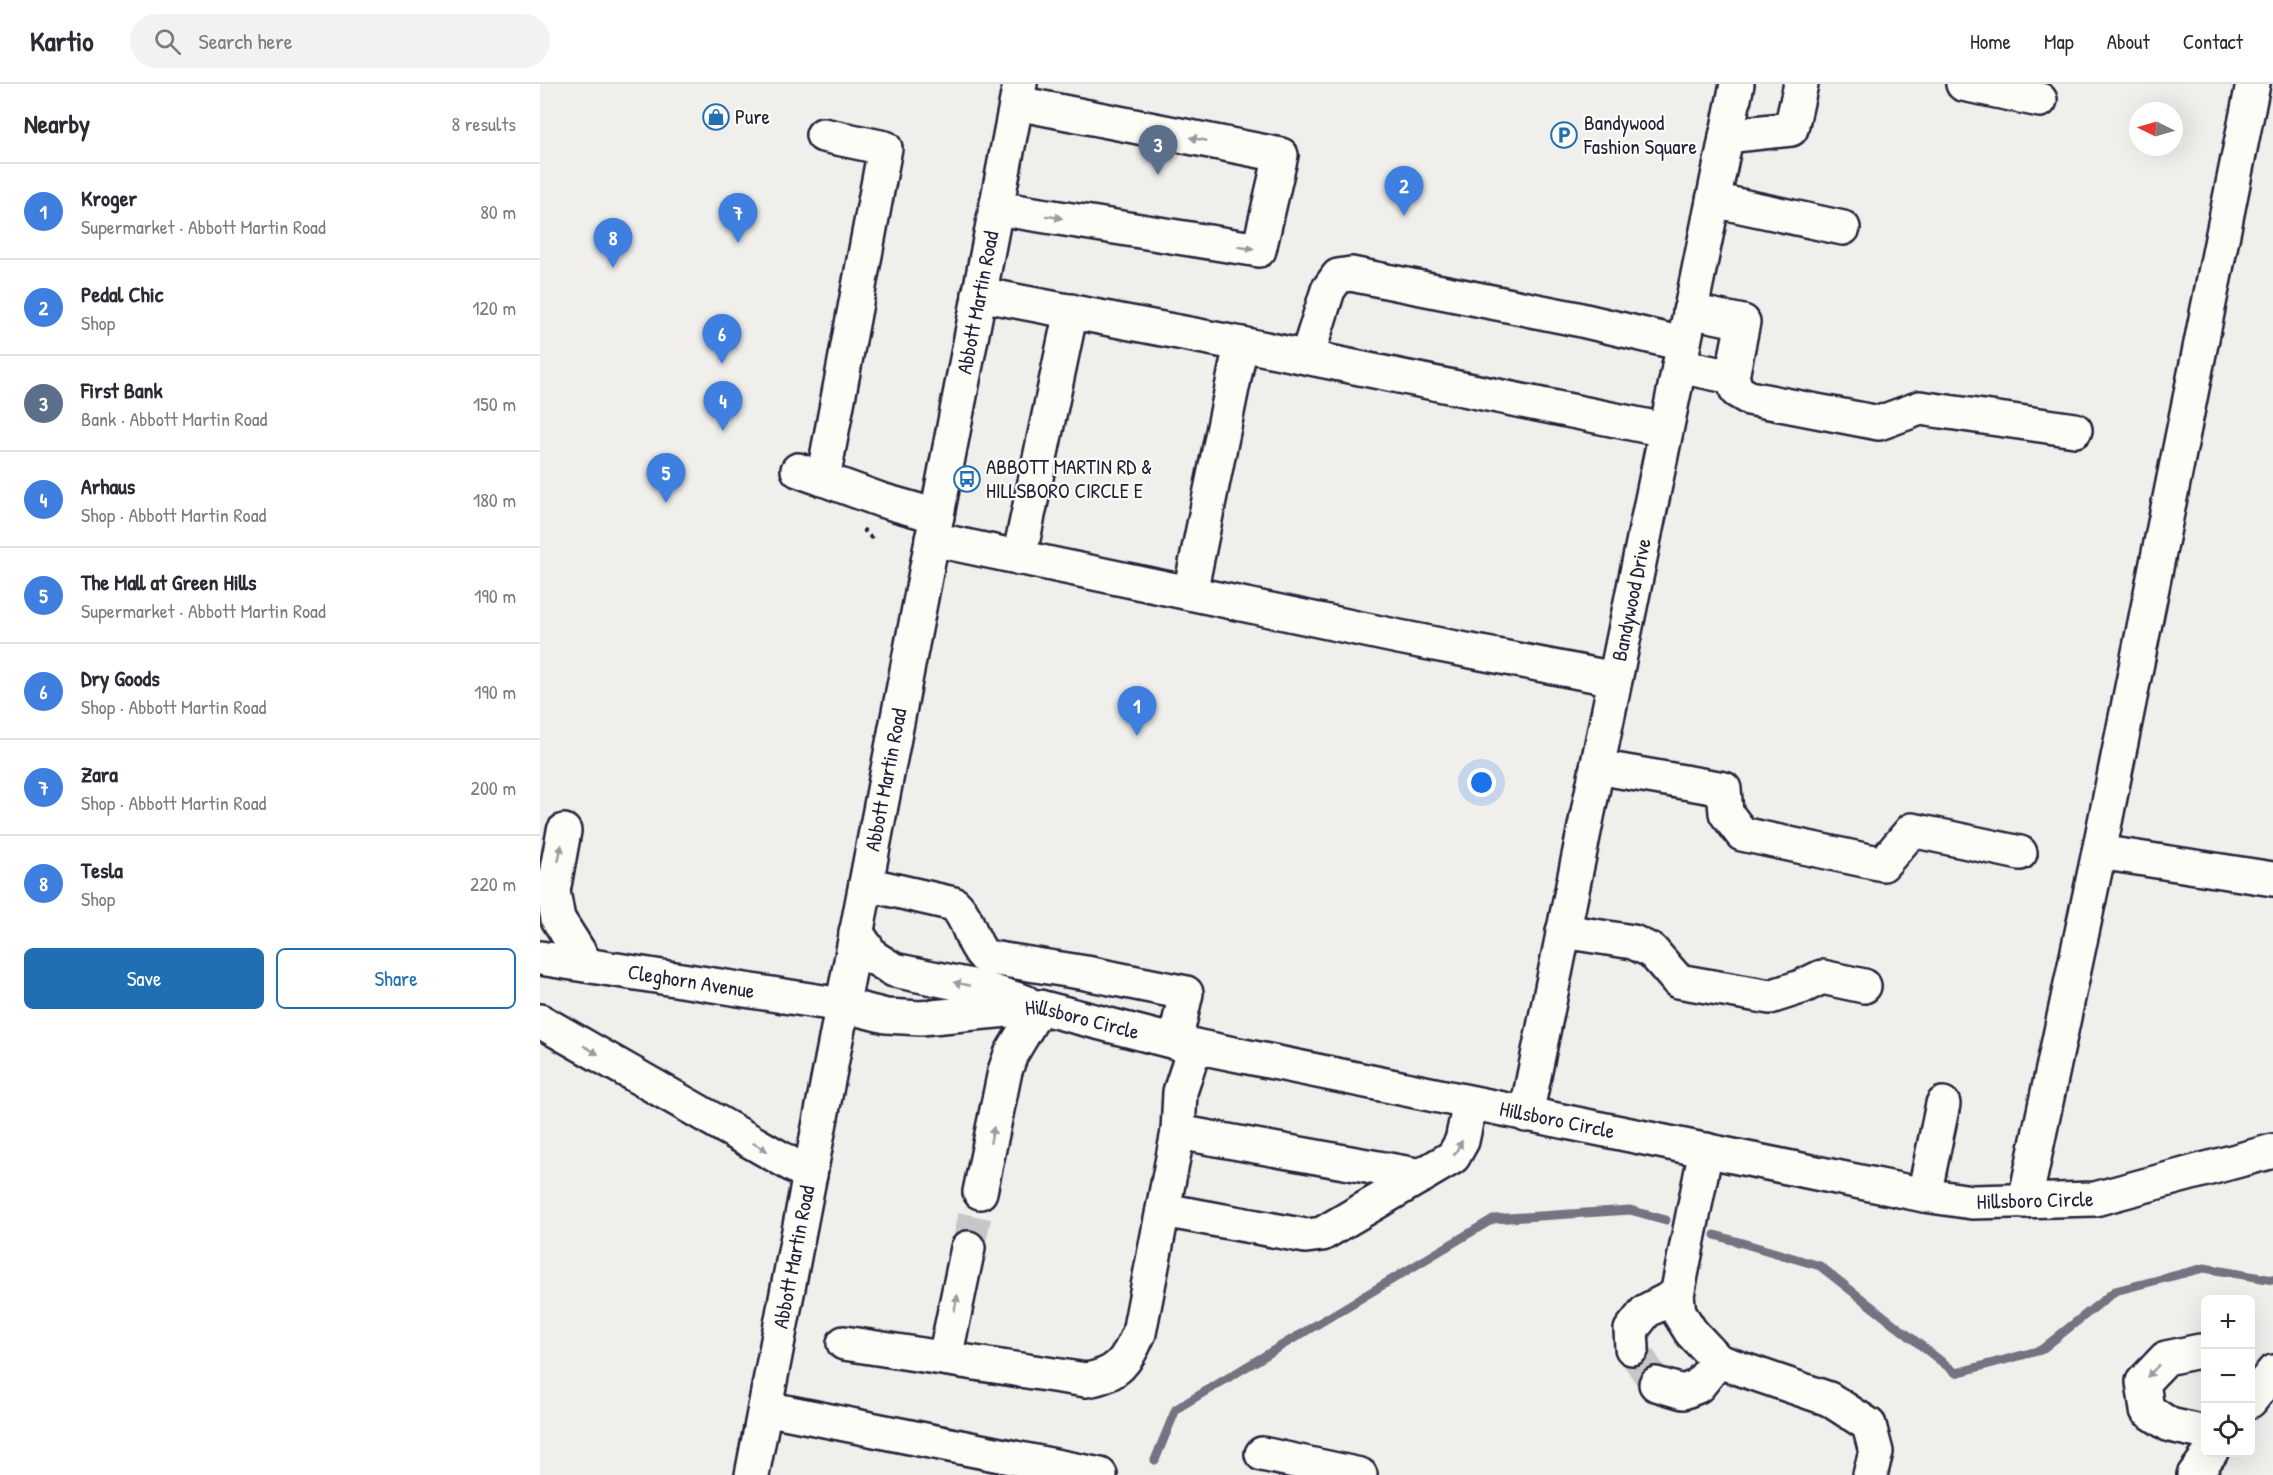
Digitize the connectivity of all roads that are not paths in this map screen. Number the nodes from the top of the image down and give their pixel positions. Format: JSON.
{"nodes":[{"id":1,"x":1737,"y":84,"type":"edge"},
{"id":2,"x":1802,"y":84,"type":"edge"},
{"id":3,"x":1963,"y":84,"type":"edge"},
{"id":4,"x":2253,"y":84,"type":"edge"},
{"id":5,"x":1018,"y":94,"type":"edge"},
{"id":6,"x":2040,"y":100,"type":"dead end"},
{"id":7,"x":823,"y":135,"type":"dead end"},
{"id":8,"x":1726,"y":136,"type":"junction"},
{"id":9,"x":1713,"y":200,"type":"junction"},
{"id":10,"x":996,"y":208,"type":"junction"},
{"id":11,"x":1844,"y":228,"type":"dead end"},
{"id":12,"x":980,"y":294,"type":"junction"},
{"id":13,"x":1071,"y":310,"type":"junction"},
{"id":14,"x":1690,"y":311,"type":"junction"},
{"id":15,"x":1241,"y":344,"type":"junction"},
{"id":16,"x":1681,"y":355,"type":"junction"},
{"id":17,"x":1307,"y":357,"type":"junction"},
{"id":18,"x":1732,"y":377,"type":"junction"},
{"id":19,"x":1665,"y":430,"type":"junction"},
{"id":20,"x":2075,"y":430,"type":"dead end"},
{"id":21,"x":935,"y":527,"type":"junction"},
{"id":22,"x":1019,"y":558,"type":"junction"},
{"id":23,"x":1190,"y":593,"type":"junction"},
{"id":24,"x":1615,"y":679,"type":"junction"},
{"id":25,"x":1597,"y":767,"type":"junction"},
{"id":26,"x":564,"y":831,"type":"dead end"},
{"id":27,"x":2099,"y":852,"type":"junction"},
{"id":28,"x":2020,"y":853,"type":"dead end"},
{"id":29,"x":2273,"y":879,"type":"edge"},
{"id":30,"x":866,"y":884,"type":"junction"},
{"id":31,"x":1563,"y":931,"type":"junction"},
{"id":32,"x":856,"y":932,"type":"junction"},
{"id":33,"x":540,"y":958,"type":"edge"},
{"id":34,"x":587,"y":965,"type":"junction"},
{"id":35,"x":1864,"y":986,"type":"dead end"},
{"id":36,"x":842,"y":1005,"type":"junction"},
{"id":37,"x":1038,"y":1007,"type":"junction"},
{"id":38,"x":540,"y":1021,"type":"edge"},
{"id":39,"x":1185,"y":1044,"type":"junction"},
{"id":40,"x":1470,"y":1104,"type":"junction"},
{"id":41,"x":1943,"y":1104,"type":"dead end"},
{"id":42,"x":1526,"y":1115,"type":"junction"},
{"id":43,"x":1178,"y":1132,"type":"junction"},
{"id":44,"x":1706,"y":1150,"type":"junction"},
{"id":45,"x":2273,"y":1150,"type":"edge"},
{"id":46,"x":810,"y":1175,"type":"junction"},
{"id":47,"x":1422,"y":1176,"type":"junction"},
{"id":48,"x":980,"y":1192,"type":"tunnel mouth"},
{"id":49,"x":1924,"y":1195,"type":"junction"},
{"id":50,"x":2025,"y":1201,"type":"junction"},
{"id":51,"x":1163,"y":1210,"type":"junction"},
{"id":52,"x":968,"y":1248,"type":"tunnel mouth"},
{"id":53,"x":1677,"y":1295,"type":"junction"},
{"id":54,"x":844,"y":1343,"type":"dead end"},
{"id":55,"x":1632,"y":1348,"type":"dead end"},
{"id":56,"x":2201,"y":1351,"type":"edge"},
{"id":57,"x":945,"y":1358,"type":"junction"},
{"id":58,"x":1718,"y":1361,"type":"junction"},
{"id":59,"x":2255,"y":1362,"type":"edge"},
{"id":60,"x":2273,"y":1365,"type":"edge"},
{"id":61,"x":2273,"y":1372,"type":"edge"},
{"id":62,"x":1656,"y":1384,"type":"tunnel mouth"},
{"id":63,"x":2255,"y":1395,"type":"edge"},
{"id":64,"x":765,"y":1408,"type":"junction"},
{"id":65,"x":2201,"y":1432,"type":"edge"},
{"id":66,"x":1262,"y":1454,"type":"dead end"},
{"id":67,"x":2207,"y":1457,"type":"edge"},
{"id":68,"x":752,"y":1475,"type":"edge"},
{"id":69,"x":1100,"y":1475,"type":"edge"},
{"id":70,"x":1360,"y":1475,"type":"edge"},
{"id":71,"x":1870,"y":1475,"type":"edge"},
{"id":72,"x":2194,"y":1475,"type":"edge"}],
"edges":[{"from":1,"to":8,"type":"street","name":"Bandywood Drive"},
{"from":2,"to":8,"type":"street"},
{"from":3,"to":6,"type":"street"},
{"from":4,"to":27,"type":"street"},
{"from":5,"to":10,"type":"street","name":"Abbott Martin Road"},
{"from":10,"to":5,"type":"street","one_way":true},
{"from":7,"to":21,"type":"street"},
{"from":8,"to":9,"type":"street","name":"Bandywood Drive"},
{"from":9,"to":11,"type":"street"},
{"from":9,"to":14,"type":"street","name":"Bandywood Drive"},
{"from":10,"to":12,"type":"street","name":"Abbott Martin Road"},
{"from":12,"to":13,"type":"street"},
{"from":12,"to":21,"type":"street","name":"Abbott Martin Road"},
{"from":13,"to":15,"type":"street"},
{"from":13,"to":22,"type":"street"},
{"from":14,"to":16,"type":"street","name":"Bandywood Drive"},
{"from":14,"to":18,"type":"street"},
{"from":15,"to":17,"type":"street"},
{"from":15,"to":23,"type":"street"},
{"from":16,"to":17,"type":"street"},
{"from":16,"to":18,"type":"street"},
{"from":16,"to":19,"type":"street","name":"Bandywood Drive"},
{"from":17,"to":19,"type":"street"},
{"from":18,"to":20,"type":"street"},
{"from":19,"to":24,"type":"street","name":"Bandywood Drive"},
{"from":21,"to":22,"type":"street"},
{"from":21,"to":30,"type":"street","name":"Abbott Martin Road"},
{"from":22,"to":23,"type":"street"},
{"from":23,"to":24,"type":"street"},
{"from":24,"to":25,"type":"street","name":"Bandywood Drive"},
{"from":25,"to":28,"type":"street"},
{"from":25,"to":31,"type":"street","name":"Bandywood Drive"},
{"from":34,"to":26,"type":"street","one_way":true},
{"from":27,"to":29,"type":"street"},
{"from":27,"to":50,"type":"street"},
{"from":30,"to":32,"type":"street","name":"Abbott Martin Road"},
{"from":30,"to":39,"type":"street"},
{"from":31,"to":35,"type":"street"},
{"from":31,"to":42,"type":"street","name":"Bandywood Drive"},
{"from":32,"to":36,"type":"street","name":"Abbott Martin Road"},
{"from":37,"to":32,"type":"street","one_way":true},
{"from":33,"to":34,"type":"street","name":"Cleghorn Avenue"},
{"from":34,"to":36,"type":"street","name":"Cleghorn Avenue"},
{"from":36,"to":37,"type":"street","name":"Hillsboro Circle"},
{"from":36,"to":46,"type":"street","name":"Abbott Martin Road"},
{"from":37,"to":39,"type":"street","name":"Hillsboro Circle"},
{"from":48,"to":37,"type":"street","one_way":true},
{"from":38,"to":46,"type":"street","one_way":true},
{"from":39,"to":40,"type":"street","name":"Hillsboro Circle"},
{"from":39,"to":43,"type":"street"},
{"from":40,"to":42,"type":"street","name":"Hillsboro Circle"},
{"from":47,"to":40,"type":"street","one_way":true},
{"from":41,"to":49,"type":"street"},
{"from":42,"to":44,"type":"street","name":"Hillsboro Circle"},
{"from":43,"to":47,"type":"street"},
{"from":43,"to":51,"type":"street"},
{"from":44,"to":49,"type":"street","name":"Hillsboro Circle"},
{"from":44,"to":53,"type":"street"},
{"from":45,"to":50,"type":"street","name":"Hillsboro Circle"},
{"from":46,"to":64,"type":"street","name":"Abbott Martin Road"},
{"from":47,"to":51,"type":"street"},
{"from":49,"to":50,"type":"street","name":"Hillsboro Circle"},
{"from":51,"to":57,"type":"street"},
{"from":57,"to":52,"type":"street","one_way":true},
{"from":53,"to":55,"type":"street"},
{"from":53,"to":58,"type":"street"},
{"from":54,"to":57,"type":"street"},
{"from":56,"to":65,"type":"street","one_way":true},
{"from":58,"to":62,"type":"street"},
{"from":58,"to":71,"type":"street"},
{"from":59,"to":60,"type":"street"},
{"from":61,"to":63,"type":"street"},
{"from":64,"to":68,"type":"street","name":"Abbott Martin Road"},
{"from":64,"to":69,"type":"street"},
{"from":66,"to":70,"type":"street"},
{"from":67,"to":72,"type":"street"}]}
